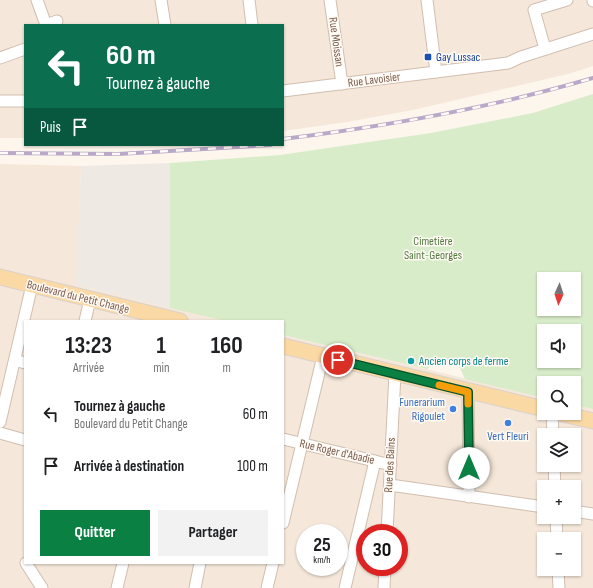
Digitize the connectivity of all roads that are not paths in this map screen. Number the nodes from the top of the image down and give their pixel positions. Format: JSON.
{"nodes":[{"id":1,"x":37,"y":0,"type":"edge"},
{"id":2,"x":161,"y":0,"type":"edge"},
{"id":3,"x":249,"y":0,"type":"edge"},
{"id":4,"x":330,"y":0,"type":"edge"},
{"id":5,"x":427,"y":0,"type":"edge"},
{"id":6,"x":566,"y":0,"type":"edge"},
{"id":7,"x":57,"y":21,"type":"dead end"},
{"id":8,"x":46,"y":24,"type":"edge"},
{"id":9,"x":49,"y":24,"type":"edge"},
{"id":10,"x":165,"y":24,"type":"edge"},
{"id":11,"x":252,"y":24,"type":"edge"},
{"id":12,"x":593,"y":34,"type":"edge"},
{"id":13,"x":545,"y":49,"type":"junction"},
{"id":14,"x":24,"y":50,"type":"edge"},
{"id":15,"x":0,"y":58,"type":"edge"},
{"id":16,"x":436,"y":72,"type":"junction"},
{"id":17,"x":342,"y":84,"type":"junction"},
{"id":18,"x":284,"y":91,"type":"edge"},
{"id":19,"x":0,"y":101,"type":"edge"},
{"id":20,"x":24,"y":101,"type":"edge"},
{"id":21,"x":0,"y":277,"type":"edge"},
{"id":22,"x":32,"y":285,"type":"junction"},
{"id":23,"x":90,"y":299,"type":"junction"},
{"id":24,"x":26,"y":320,"type":"edge"},
{"id":25,"x":85,"y":320,"type":"edge"},
{"id":26,"x":176,"y":320,"type":"edge"},
{"id":27,"x":24,"y":336,"type":"edge"},
{"id":28,"x":284,"y":346,"type":"edge"},
{"id":29,"x":324,"y":356,"type":"junction"},
{"id":30,"x":20,"y":361,"type":"edge"},
{"id":31,"x":395,"y":373,"type":"junction"},
{"id":32,"x":468,"y":392,"type":"junction"},
{"id":33,"x":3,"y":399,"type":"edge"},
{"id":34,"x":537,"y":407,"type":"edge"},
{"id":35,"x":581,"y":418,"type":"edge"},
{"id":36,"x":593,"y":421,"type":"edge"},
{"id":37,"x":0,"y":422,"type":"edge"},
{"id":38,"x":0,"y":433,"type":"edge"},
{"id":39,"x":284,"y":439,"type":"edge"},
{"id":40,"x":24,"y":440,"type":"edge"},
{"id":41,"x":302,"y":444,"type":"junction"},
{"id":42,"x":375,"y":461,"type":"junction"},
{"id":43,"x":391,"y":465,"type":"junction"},
{"id":44,"x":390,"y":486,"type":"junction"},
{"id":45,"x":469,"y":497,"type":"junction"},
{"id":46,"x":537,"y":506,"type":"edge"},
{"id":47,"x":581,"y":513,"type":"edge"},
{"id":48,"x":593,"y":514,"type":"edge"},
{"id":49,"x":284,"y":519,"type":"edge"},
{"id":50,"x":388,"y":524,"type":"edge"},
{"id":51,"x":27,"y":564,"type":"edge"},
{"id":52,"x":123,"y":564,"type":"edge"},
{"id":53,"x":200,"y":564,"type":"edge"},
{"id":54,"x":273,"y":564,"type":"edge"},
{"id":55,"x":385,"y":576,"type":"edge"},
{"id":56,"x":558,"y":576,"type":"edge"},
{"id":57,"x":42,"y":588,"type":"edge"},
{"id":58,"x":117,"y":588,"type":"edge"},
{"id":59,"x":195,"y":588,"type":"edge"},
{"id":60,"x":267,"y":588,"type":"edge"},
{"id":61,"x":345,"y":588,"type":"edge"},
{"id":62,"x":384,"y":588,"type":"edge"},
{"id":63,"x":559,"y":588,"type":"edge"}],
"edges":[{"from":1,"to":8,"type":"street"},
{"from":2,"to":10,"type":"street"},
{"from":3,"to":11,"type":"street"},
{"from":4,"to":17,"type":"street","name":"Rue Moissan"},
{"from":5,"to":16,"type":"street"},
{"from":6,"to":13,"type":"street"},
{"from":7,"to":9,"type":"street"},
{"from":12,"to":13,"type":"street","name":"Rue Lavoisier"},
{"from":13,"to":16,"type":"street","name":"Rue Lavoisier"},
{"from":14,"to":15,"type":"street"},
{"from":16,"to":17,"type":"street","name":"Rue Lavoisier"},
{"from":17,"to":18,"type":"street","name":"Rue Lavoisier"},
{"from":19,"to":20,"type":"street"},
{"from":21,"to":22,"type":"main road","name":"Boulevard du Petit Change"},
{"from":22,"to":23,"type":"main road","name":"Boulevard du Petit Change"},
{"from":22,"to":24,"type":"street"},
{"from":23,"to":25,"type":"street"},
{"from":23,"to":26,"type":"main road","name":"Boulevard du Petit Change"},
{"from":27,"to":30,"type":"street"},
{"from":28,"to":29,"type":"main road"},
{"from":29,"to":31,"type":"main road"},
{"from":29,"to":41,"type":"street"},
{"from":30,"to":33,"type":"street"},
{"from":31,"to":32,"type":"main road"},
{"from":31,"to":43,"type":"street","name":"Rue des Bains"},
{"from":32,"to":34,"type":"main road"},
{"from":32,"to":45,"type":"street"},
{"from":33,"to":37,"type":"street"},
{"from":35,"to":36,"type":"main road"},
{"from":38,"to":40,"type":"street"},
{"from":39,"to":41,"type":"street","name":"Rue Roger d'Abadie"},
{"from":41,"to":42,"type":"street","name":"Rue Roger d'Abadie"},
{"from":41,"to":49,"type":"street"},
{"from":42,"to":43,"type":"street","name":"Rue Roger d'Abadie"},
{"from":42,"to":61,"type":"street"},
{"from":43,"to":44,"type":"street","name":"Rue des Bains"},
{"from":44,"to":45,"type":"street"},
{"from":44,"to":50,"type":"street","name":"Rue des Bains"},
{"from":45,"to":46,"type":"street"},
{"from":47,"to":48,"type":"street"},
{"from":51,"to":57,"type":"street"},
{"from":52,"to":58,"type":"street"},
{"from":53,"to":59,"type":"street"},
{"from":54,"to":60,"type":"street"},
{"from":55,"to":62,"type":"street"},
{"from":56,"to":63,"type":"street"}]}
